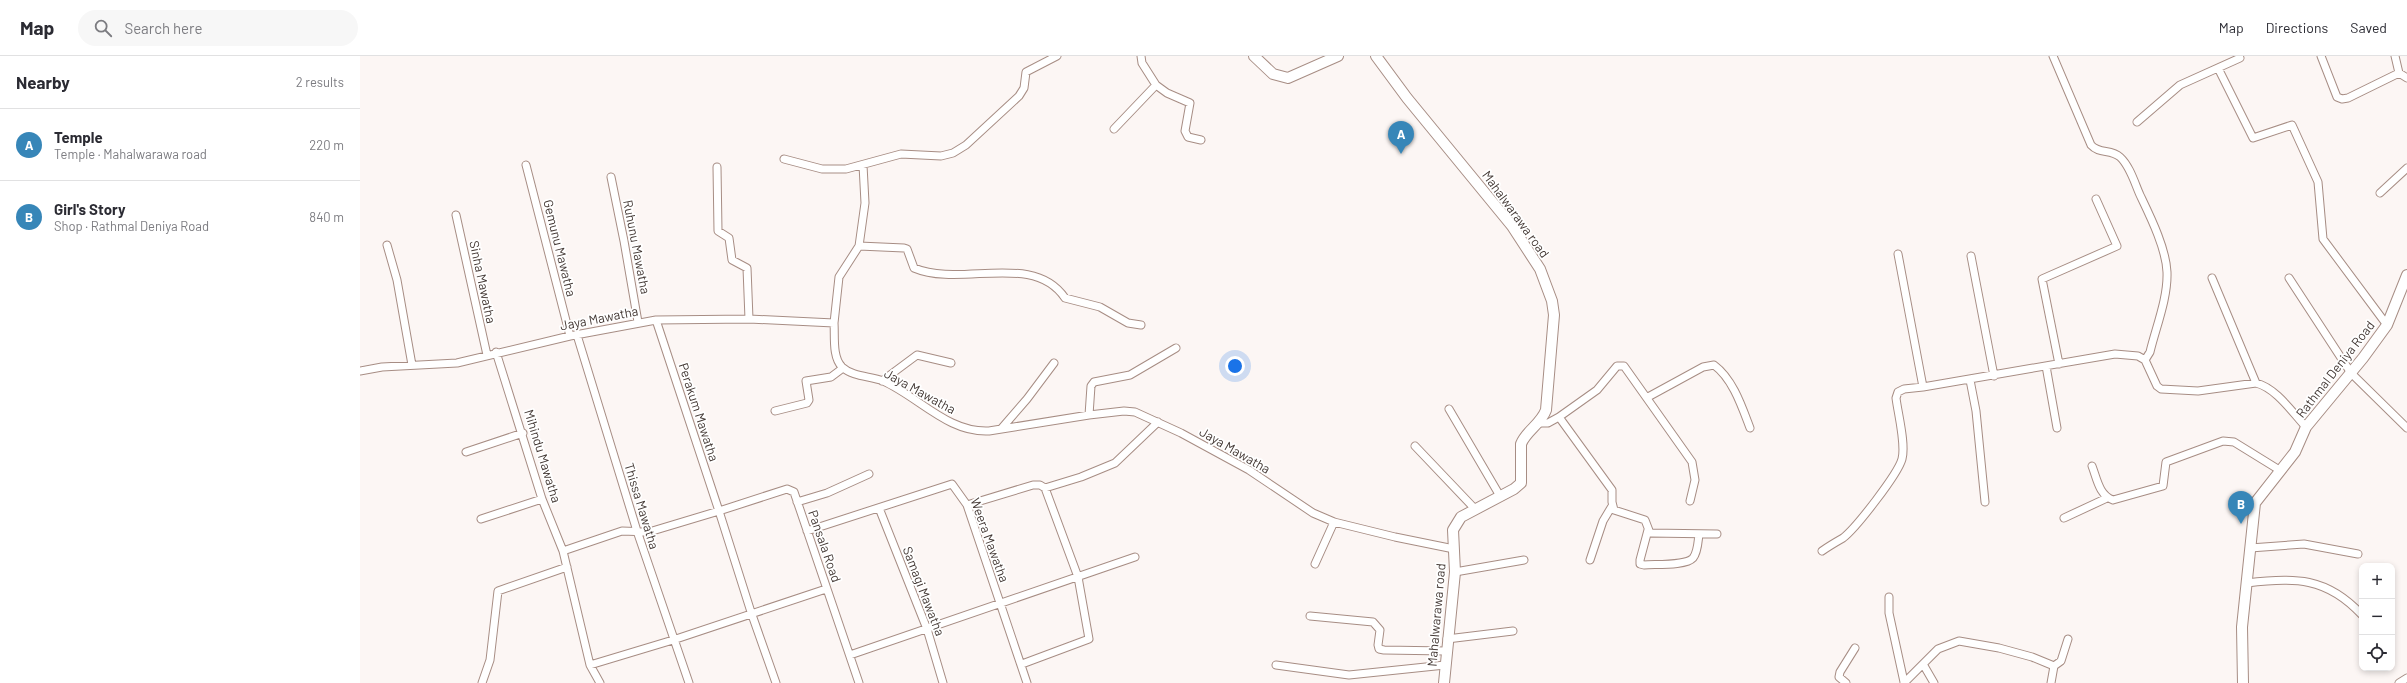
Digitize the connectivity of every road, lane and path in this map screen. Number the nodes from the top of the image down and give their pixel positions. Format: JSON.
{"nodes":[{"id":1,"x":1058,"y":56,"type":"edge"},
{"id":2,"x":1141,"y":56,"type":"edge"},
{"id":3,"x":1254,"y":56,"type":"edge"},
{"id":4,"x":1338,"y":56,"type":"edge"},
{"id":5,"x":1376,"y":56,"type":"edge"},
{"id":6,"x":2053,"y":56,"type":"edge"},
{"id":7,"x":2321,"y":56,"type":"edge"},
{"id":8,"x":2395,"y":56,"type":"edge"},
{"id":9,"x":2240,"y":58,"type":"dead end"},
{"id":10,"x":2218,"y":68,"type":"junction"},
{"id":11,"x":2399,"y":73,"type":"junction"},
{"id":12,"x":2407,"y":78,"type":"edge"},
{"id":13,"x":1156,"y":85,"type":"junction"},
{"id":14,"x":2137,"y":122,"type":"dead end"},
{"id":15,"x":1114,"y":129,"type":"dead end"},
{"id":16,"x":1201,"y":140,"type":"dead end"},
{"id":17,"x":784,"y":160,"type":"dead end"},
{"id":18,"x":526,"y":165,"type":"dead end"},
{"id":19,"x":863,"y":165,"type":"junction"},
{"id":20,"x":717,"y":166,"type":"dead end"},
{"id":21,"x":2407,"y":168,"type":"edge"},
{"id":22,"x":611,"y":177,"type":"dead end"},
{"id":23,"x":2380,"y":194,"type":"dead end"},
{"id":24,"x":2096,"y":199,"type":"dead end"},
{"id":25,"x":456,"y":215,"type":"dead end"},
{"id":26,"x":387,"y":245,"type":"dead end"},
{"id":27,"x":859,"y":246,"type":"junction"},
{"id":28,"x":1898,"y":254,"type":"dead end"},
{"id":29,"x":1971,"y":256,"type":"dead end"},
{"id":30,"x":2407,"y":275,"type":"edge"},
{"id":31,"x":2212,"y":278,"type":"dead end"},
{"id":32,"x":2289,"y":278,"type":"dead end"},
{"id":33,"x":656,"y":320,"type":"junction"},
{"id":34,"x":749,"y":320,"type":"junction"},
{"id":35,"x":638,"y":322,"type":"junction"},
{"id":36,"x":834,"y":323,"type":"junction"},
{"id":37,"x":1141,"y":325,"type":"dead end"},
{"id":38,"x":2387,"y":325,"type":"junction"},
{"id":39,"x":573,"y":335,"type":"junction"},
{"id":40,"x":1176,"y":348,"type":"dead end"},
{"id":41,"x":496,"y":352,"type":"junction"},
{"id":42,"x":487,"y":355,"type":"junction"},
{"id":43,"x":2145,"y":360,"type":"junction"},
{"id":44,"x":951,"y":363,"type":"dead end"},
{"id":45,"x":1054,"y":363,"type":"dead end"},
{"id":46,"x":2059,"y":364,"type":"junction"},
{"id":47,"x":412,"y":365,"type":"junction"},
{"id":48,"x":2046,"y":366,"type":"junction"},
{"id":49,"x":843,"y":368,"type":"junction"},
{"id":50,"x":360,"y":371,"type":"edge"},
{"id":51,"x":2351,"y":373,"type":"junction"},
{"id":52,"x":1994,"y":376,"type":"junction"},
{"id":53,"x":1970,"y":380,"type":"junction"},
{"id":54,"x":882,"y":381,"type":"junction"},
{"id":55,"x":2256,"y":383,"type":"junction"},
{"id":56,"x":1923,"y":387,"type":"junction"},
{"id":57,"x":1648,"y":398,"type":"junction"},
{"id":58,"x":1449,"y":409,"type":"dead end"},
{"id":59,"x":775,"y":411,"type":"dead end"},
{"id":60,"x":1089,"y":415,"type":"junction"},
{"id":61,"x":1559,"y":418,"type":"junction"},
{"id":62,"x":1158,"y":422,"type":"junction"},
{"id":63,"x":1539,"y":423,"type":"junction"},
{"id":64,"x":2306,"y":427,"type":"junction"},
{"id":65,"x":1750,"y":428,"type":"dead end"},
{"id":66,"x":2057,"y":428,"type":"dead end"},
{"id":67,"x":2407,"y":428,"type":"edge"},
{"id":68,"x":1001,"y":429,"type":"junction"},
{"id":69,"x":523,"y":433,"type":"junction"},
{"id":70,"x":1414,"y":446,"type":"dead end"},
{"id":71,"x":466,"y":452,"type":"dead end"},
{"id":72,"x":2092,"y":466,"type":"dead end"},
{"id":73,"x":2281,"y":471,"type":"junction"},
{"id":74,"x":869,"y":474,"type":"dead end"},
{"id":75,"x":1045,"y":488,"type":"junction"},
{"id":76,"x":1500,"y":496,"type":"junction"},
{"id":77,"x":542,"y":498,"type":"junction"},
{"id":78,"x":2107,"y":498,"type":"junction"},
{"id":79,"x":1690,"y":501,"type":"dead end"},
{"id":80,"x":798,"y":502,"type":"junction"},
{"id":81,"x":1985,"y":502,"type":"dead end"},
{"id":82,"x":967,"y":505,"type":"junction"},
{"id":83,"x":1612,"y":506,"type":"junction"},
{"id":84,"x":879,"y":508,"type":"junction"},
{"id":85,"x":1475,"y":509,"type":"junction"},
{"id":86,"x":719,"y":512,"type":"junction"},
{"id":87,"x":2064,"y":518,"type":"dead end"},
{"id":88,"x":481,"y":519,"type":"dead end"},
{"id":89,"x":1334,"y":522,"type":"junction"},
{"id":90,"x":1648,"y":530,"type":"junction"},
{"id":91,"x":637,"y":531,"type":"junction"},
{"id":92,"x":807,"y":532,"type":"junction"},
{"id":93,"x":1699,"y":534,"type":"junction"},
{"id":94,"x":1717,"y":534,"type":"dead end"},
{"id":95,"x":2250,"y":548,"type":"junction"},
{"id":96,"x":1454,"y":549,"type":"junction"},
{"id":97,"x":563,"y":551,"type":"junction"},
{"id":98,"x":1822,"y":551,"type":"dead end"},
{"id":99,"x":2358,"y":554,"type":"dead end"},
{"id":100,"x":1135,"y":557,"type":"dead end"},
{"id":101,"x":1524,"y":560,"type":"dead end"},
{"id":102,"x":1590,"y":560,"type":"dead end"},
{"id":103,"x":1315,"y":564,"type":"dead end"},
{"id":104,"x":567,"y":567,"type":"junction"},
{"id":105,"x":1455,"y":572,"type":"junction"},
{"id":106,"x":1078,"y":577,"type":"junction"},
{"id":107,"x":2247,"y":583,"type":"junction"},
{"id":108,"x":826,"y":589,"type":"junction"},
{"id":109,"x":1889,"y":597,"type":"dead end"},
{"id":110,"x":999,"y":603,"type":"junction"},
{"id":111,"x":751,"y":612,"type":"junction"},
{"id":112,"x":2359,"y":612,"type":"edge"},
{"id":113,"x":1310,"y":616,"type":"dead end"},
{"id":114,"x":927,"y":629,"type":"junction"},
{"id":115,"x":1513,"y":631,"type":"dead end"},
{"id":116,"x":1447,"y":639,"type":"junction"},
{"id":117,"x":2068,"y":639,"type":"dead end"},
{"id":118,"x":673,"y":640,"type":"junction"},
{"id":119,"x":1855,"y":648,"type":"dead end"},
{"id":120,"x":1446,"y":651,"type":"junction"},
{"id":121,"x":850,"y":655,"type":"junction"},
{"id":122,"x":1022,"y":664,"type":"junction"},
{"id":123,"x":1923,"y":664,"type":"junction"},
{"id":124,"x":590,"y":665,"type":"junction"},
{"id":125,"x":1276,"y":665,"type":"dead end"},
{"id":126,"x":1445,"y":665,"type":"junction"},
{"id":127,"x":2054,"y":666,"type":"junction"},
{"id":128,"x":2407,"y":678,"type":"edge"},
{"id":129,"x":482,"y":683,"type":"edge"},
{"id":130,"x":600,"y":683,"type":"edge"},
{"id":131,"x":688,"y":683,"type":"edge"},
{"id":132,"x":776,"y":683,"type":"edge"},
{"id":133,"x":859,"y":683,"type":"edge"},
{"id":134,"x":943,"y":683,"type":"edge"},
{"id":135,"x":1027,"y":683,"type":"edge"},
{"id":136,"x":1444,"y":683,"type":"edge"},
{"id":137,"x":1846,"y":683,"type":"edge"},
{"id":138,"x":1904,"y":683,"type":"edge"},
{"id":139,"x":1934,"y":683,"type":"edge"},
{"id":140,"x":2051,"y":683,"type":"edge"},
{"id":141,"x":2243,"y":683,"type":"edge"},
{"id":142,"x":2399,"y":683,"type":"edge"}],
"edges":[{"from":1,"to":19,"type":"street"},
{"from":2,"to":13,"type":"street"},
{"from":3,"to":4,"type":"street"},
{"from":5,"to":63,"type":"street","name":"Mahalwarawa road"},
{"from":6,"to":43,"type":"street"},
{"from":7,"to":11,"type":"street"},
{"from":8,"to":11,"type":"street"},
{"from":9,"to":10,"type":"street"},
{"from":10,"to":14,"type":"street"},
{"from":10,"to":38,"type":"street"},
{"from":11,"to":12,"type":"street"},
{"from":13,"to":15,"type":"street"},
{"from":13,"to":16,"type":"street"},
{"from":17,"to":19,"type":"street"},
{"from":18,"to":39,"type":"street","name":"Gemunu Mawatha"},
{"from":19,"to":27,"type":"street"},
{"from":20,"to":34,"type":"street"},
{"from":21,"to":23,"type":"street"},
{"from":22,"to":35,"type":"street","name":"Ruhunu Mawatha"},
{"from":24,"to":46,"type":"street"},
{"from":25,"to":42,"type":"street","name":"Sinha Mawatha"},
{"from":26,"to":47,"type":"street"},
{"from":27,"to":36,"type":"street"},
{"from":27,"to":37,"type":"street"},
{"from":28,"to":56,"type":"street"},
{"from":29,"to":52,"type":"street"},
{"from":30,"to":38,"type":"street","name":"Rathmal Deniya Road"},
{"from":31,"to":55,"type":"street"},
{"from":32,"to":51,"type":"street"},
{"from":33,"to":34,"type":"street","name":"Jaya Mawatha"},
{"from":33,"to":35,"type":"street","name":"Jaya Mawatha"},
{"from":33,"to":86,"type":"street","name":"Perakum Mawatha"},
{"from":34,"to":36,"type":"street","name":"Jaya Mawatha"},
{"from":35,"to":39,"type":"street","name":"Jaya Mawatha"},
{"from":36,"to":49,"type":"street"},
{"from":38,"to":51,"type":"street","name":"Rathmal Deniya Road"},
{"from":39,"to":41,"type":"street","name":"Jaya Mawatha"},
{"from":39,"to":91,"type":"street","name":"Thissa Mawatha"},
{"from":40,"to":60,"type":"street"},
{"from":41,"to":42,"type":"street","name":"Jaya Mawatha"},
{"from":41,"to":69,"type":"street","name":"Mihindu Mawatha"},
{"from":42,"to":47,"type":"street","name":"Jaya Mawatha"},
{"from":43,"to":46,"type":"street"},
{"from":43,"to":55,"type":"street"},
{"from":44,"to":54,"type":"street"},
{"from":45,"to":68,"type":"street"},
{"from":46,"to":48,"type":"street"},
{"from":47,"to":50,"type":"street","name":"Jaya Mawatha"},
{"from":48,"to":52,"type":"street"},
{"from":48,"to":66,"type":"street"},
{"from":49,"to":54,"type":"street","name":"Jaya Mawatha"},
{"from":49,"to":59,"type":"street"},
{"from":51,"to":64,"type":"street","name":"Rathmal Deniya Road"},
{"from":51,"to":67,"type":"street"},
{"from":52,"to":53,"type":"street"},
{"from":53,"to":56,"type":"street"},
{"from":53,"to":81,"type":"street"},
{"from":54,"to":68,"type":"street","name":"Jaya Mawatha"},
{"from":55,"to":64,"type":"street"},
{"from":56,"to":98,"type":"street"},
{"from":57,"to":61,"type":"street"},
{"from":57,"to":65,"type":"street"},
{"from":57,"to":79,"type":"street"},
{"from":58,"to":76,"type":"street"},
{"from":60,"to":62,"type":"street","name":"Jaya Mawatha"},
{"from":60,"to":68,"type":"street","name":"Jaya Mawatha"},
{"from":61,"to":63,"type":"street"},
{"from":61,"to":83,"type":"street"},
{"from":62,"to":75,"type":"street"},
{"from":62,"to":89,"type":"street","name":"Jaya Mawatha"},
{"from":63,"to":76,"type":"street","name":"Mahalwarawa road"},
{"from":64,"to":73,"type":"street","name":"Rathmal Deniya Road"},
{"from":69,"to":71,"type":"street"},
{"from":69,"to":77,"type":"street","name":"Mihindu Mawatha"},
{"from":70,"to":85,"type":"street"},
{"from":72,"to":78,"type":"street"},
{"from":73,"to":78,"type":"street"},
{"from":73,"to":95,"type":"street","name":"Rathmal Deniya Road"},
{"from":74,"to":80,"type":"street"},
{"from":75,"to":82,"type":"street"},
{"from":75,"to":106,"type":"street"},
{"from":76,"to":85,"type":"street","name":"Mahalwarawa road"},
{"from":77,"to":88,"type":"street"},
{"from":77,"to":97,"type":"street","name":"Mihindu Mawatha"},
{"from":78,"to":87,"type":"street"},
{"from":80,"to":86,"type":"street","name":"Pansala Road"},
{"from":80,"to":92,"type":"street","name":"Pansala Road"},
{"from":82,"to":84,"type":"street","name":"Weera Mawatha"},
{"from":82,"to":110,"type":"street","name":"Weera Mawatha"},
{"from":83,"to":90,"type":"street"},
{"from":83,"to":102,"type":"street"},
{"from":84,"to":92,"type":"street","name":"Weera Mawatha"},
{"from":84,"to":114,"type":"street","name":"Samagi Mawatha"},
{"from":85,"to":96,"type":"street","name":"Mahalwarawa road"},
{"from":86,"to":91,"type":"street"},
{"from":86,"to":111,"type":"street"},
{"from":89,"to":96,"type":"street","name":"Jaya Mawatha"},
{"from":89,"to":103,"type":"street"},
{"from":90,"to":93,"type":"street"},
{"from":90,"to":93,"type":"street"},
{"from":91,"to":97,"type":"street"},
{"from":91,"to":118,"type":"street","name":"Thissa Mawatha"},
{"from":92,"to":108,"type":"street","name":"Pansala Road"},
{"from":93,"to":94,"type":"street"},
{"from":95,"to":99,"type":"street"},
{"from":95,"to":107,"type":"street","name":"Rathmal Deniya Road"},
{"from":96,"to":105,"type":"street","name":"Mahalwarawa road"},
{"from":97,"to":104,"type":"street","name":"Mihindu Mawatha"},
{"from":100,"to":106,"type":"street"},
{"from":101,"to":105,"type":"street"},
{"from":104,"to":124,"type":"street","name":"Mihindu Mawatha"},
{"from":104,"to":129,"type":"street"},
{"from":105,"to":116,"type":"street","name":"Mahalwarawa road"},
{"from":106,"to":110,"type":"street"},
{"from":106,"to":122,"type":"street"},
{"from":107,"to":112,"type":"street"},
{"from":107,"to":141,"type":"street","name":"Rathmal Deniya Road"},
{"from":108,"to":111,"type":"street"},
{"from":108,"to":121,"type":"street","name":"Pansala Road"},
{"from":109,"to":138,"type":"street"},
{"from":110,"to":114,"type":"street"},
{"from":110,"to":122,"type":"street","name":"Weera Mawatha"},
{"from":111,"to":118,"type":"street"},
{"from":111,"to":132,"type":"street"},
{"from":113,"to":120,"type":"street"},
{"from":114,"to":121,"type":"street"},
{"from":114,"to":134,"type":"street","name":"Samagi Mawatha"},
{"from":115,"to":116,"type":"street"},
{"from":116,"to":120,"type":"street","name":"Mahalwarawa road"},
{"from":117,"to":127,"type":"street"},
{"from":118,"to":124,"type":"street"},
{"from":118,"to":131,"type":"street","name":"Thissa Mawatha"},
{"from":119,"to":137,"type":"street"},
{"from":120,"to":126,"type":"street","name":"Mahalwarawa road"},
{"from":121,"to":133,"type":"street","name":"Pansala Road"},
{"from":122,"to":135,"type":"street","name":"Weera Mawatha"},
{"from":123,"to":127,"type":"street"},
{"from":123,"to":138,"type":"street"},
{"from":123,"to":139,"type":"street"},
{"from":124,"to":130,"type":"street","name":"Mihindu Mawatha"},
{"from":125,"to":126,"type":"street"},
{"from":126,"to":136,"type":"street","name":"Mahalwarawa road"},
{"from":127,"to":140,"type":"street"},
{"from":128,"to":142,"type":"street"}]}
